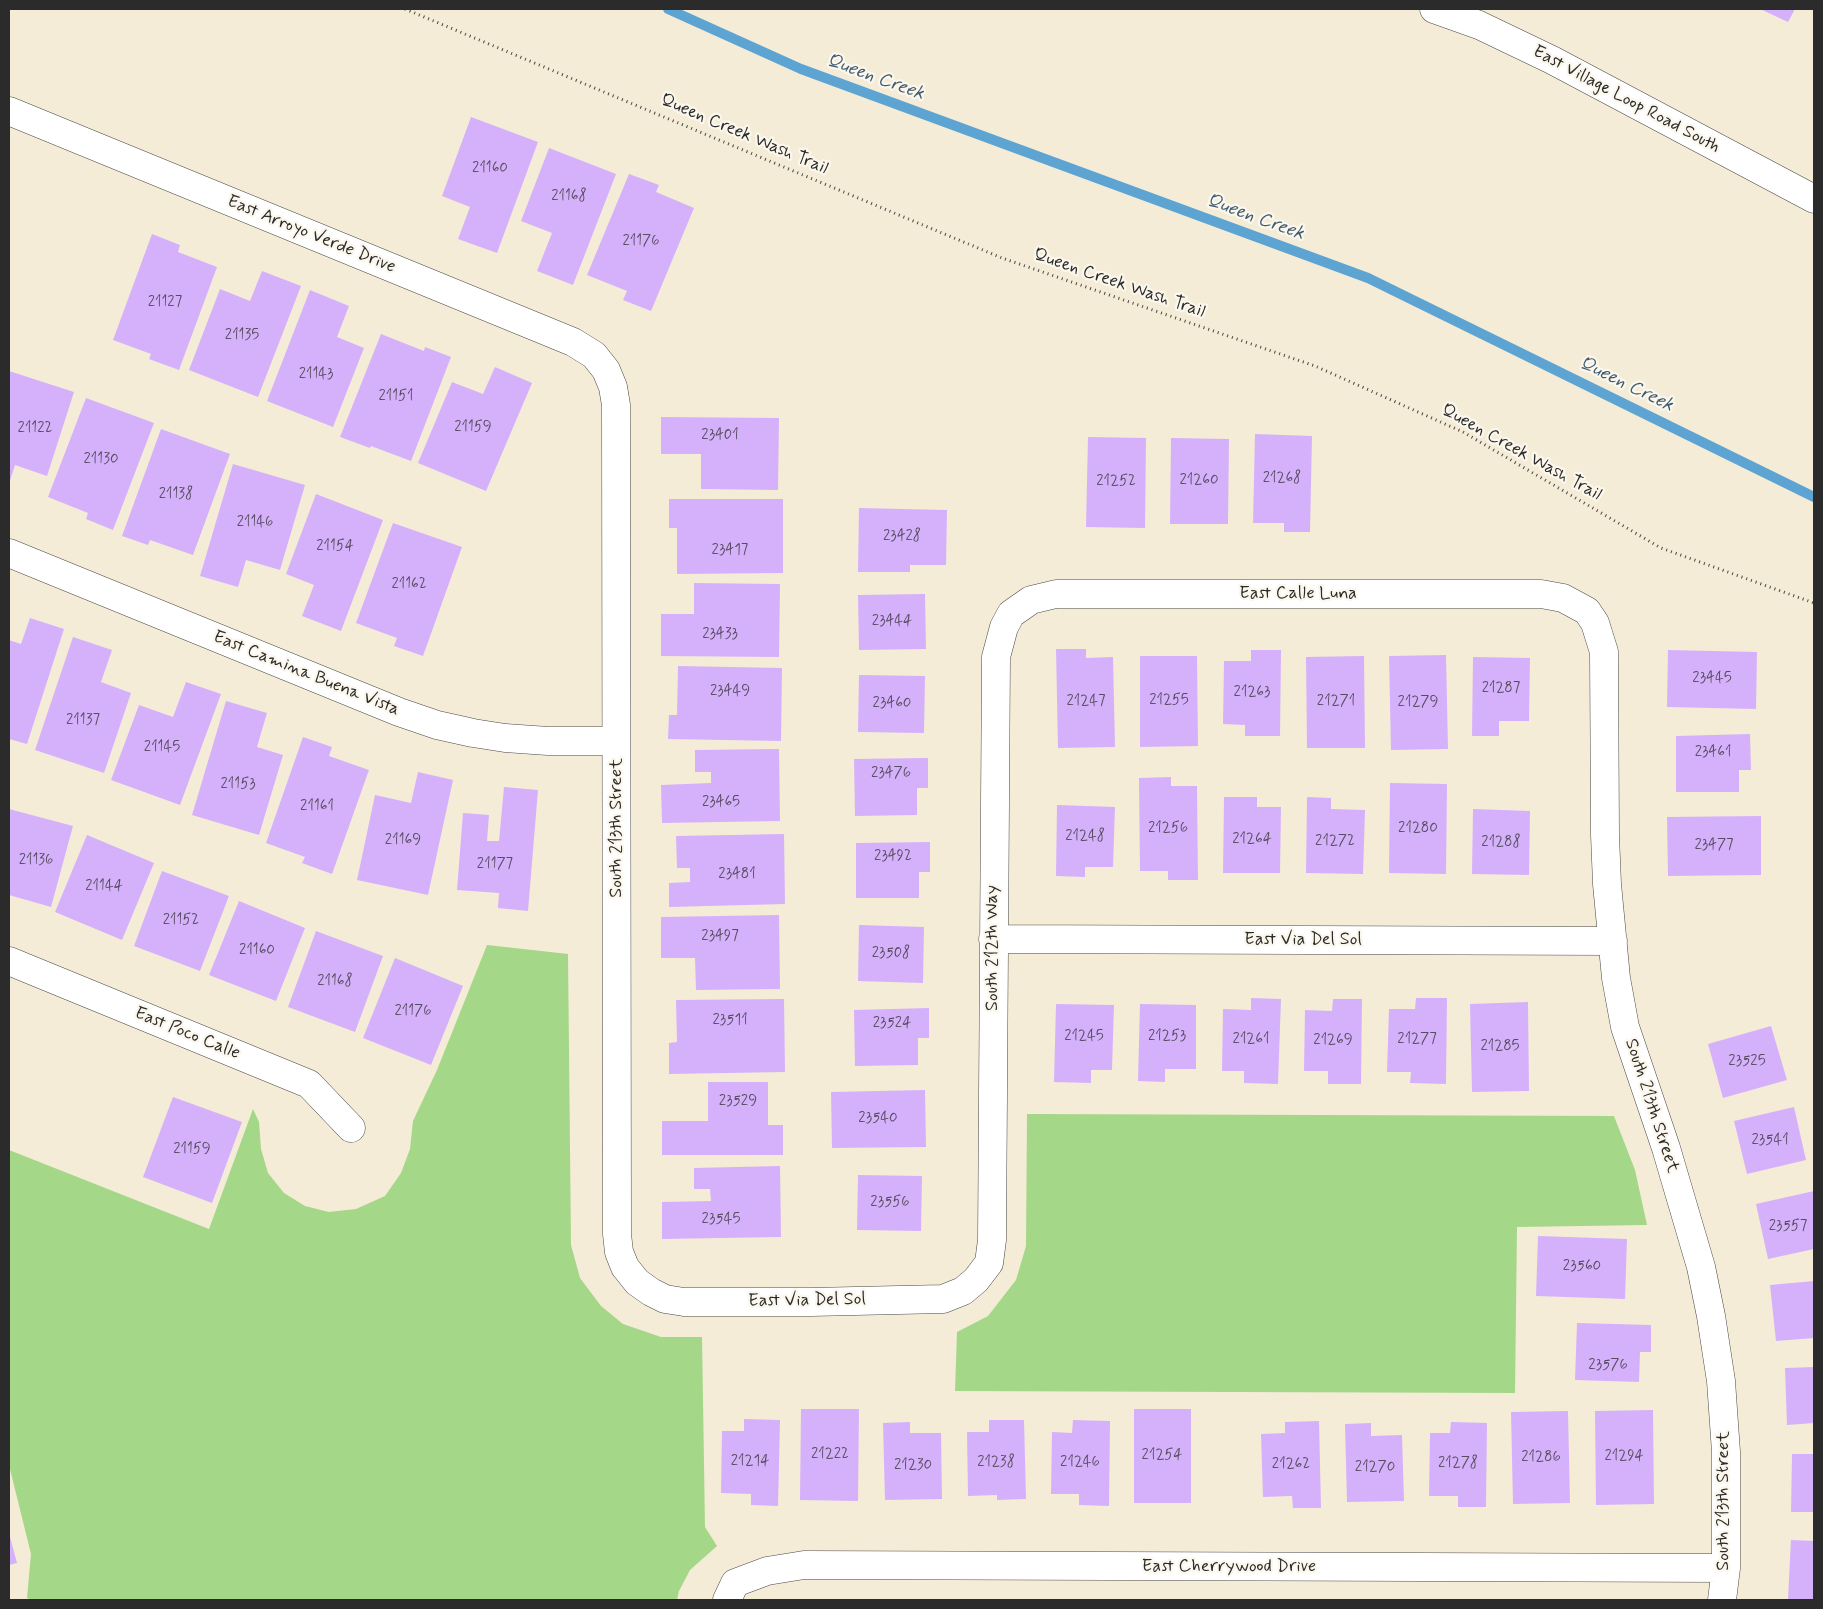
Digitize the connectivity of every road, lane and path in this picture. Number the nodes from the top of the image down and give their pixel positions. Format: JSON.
{"nodes":[{"id":1,"x":405,"y":9,"type":"edge"},
{"id":2,"x":1434,"y":9,"type":"edge"},
{"id":3,"x":9,"y":112,"type":"edge"},
{"id":4,"x":1814,"y":199,"type":"edge"},
{"id":5,"x":606,"y":370,"type":"joint"},
{"id":6,"x":9,"y":553,"type":"edge"},
{"id":7,"x":1814,"y":603,"type":"edge"},
{"id":8,"x":1587,"y":611,"type":"joint"},
{"id":9,"x":1011,"y":614,"type":"joint"},
{"id":10,"x":616,"y":741,"type":"junction"},
{"id":11,"x":993,"y":939,"type":"junction"},
{"id":12,"x":1613,"y":941,"type":"junction"},
{"id":13,"x":9,"y":961,"type":"edge"},
{"id":14,"x":351,"y":1128,"type":"dead end"},
{"id":15,"x":976,"y":1280,"type":"joint"},
{"id":16,"x":637,"y":1282,"type":"joint"},
{"id":17,"x":1726,"y":1568,"type":"junction"},
{"id":18,"x":731,"y":1592,"type":"edge"},
{"id":19,"x":1722,"y":1600,"type":"edge"}],
"edges":[{"from":1,"to":7,"type":"path","name":"Queen Creek Wash Trail"},
{"from":2,"to":4,"type":"street","name":"East Village Loop Road South"},
{"from":3,"to":5,"type":"street","name":"East Arroyo Verde Drive"},
{"from":5,"to":10,"type":"street","name":"South 213th Street"},
{"from":6,"to":10,"type":"street","name":"East Camina Buena Vista"},
{"from":8,"to":9,"type":"street","name":"East Calle Luna"},
{"from":8,"to":12,"type":"street","name":"South 213th Street"},
{"from":9,"to":11,"type":"street","name":"South 212th Way"},
{"from":10,"to":16,"type":"street","name":"South 213th Street"},
{"from":11,"to":12,"type":"street","name":"East Via Del Sol"},
{"from":11,"to":15,"type":"street","name":"South 212th Way"},
{"from":12,"to":17,"type":"street","name":"South 213th Street"},
{"from":13,"to":14,"type":"street","name":"East Poco Calle"},
{"from":15,"to":16,"type":"street","name":"East Via Del Sol"},
{"from":17,"to":18,"type":"street","name":"East Cherrywood Drive"},
{"from":17,"to":19,"type":"street","name":"South 213th Street"}]}
